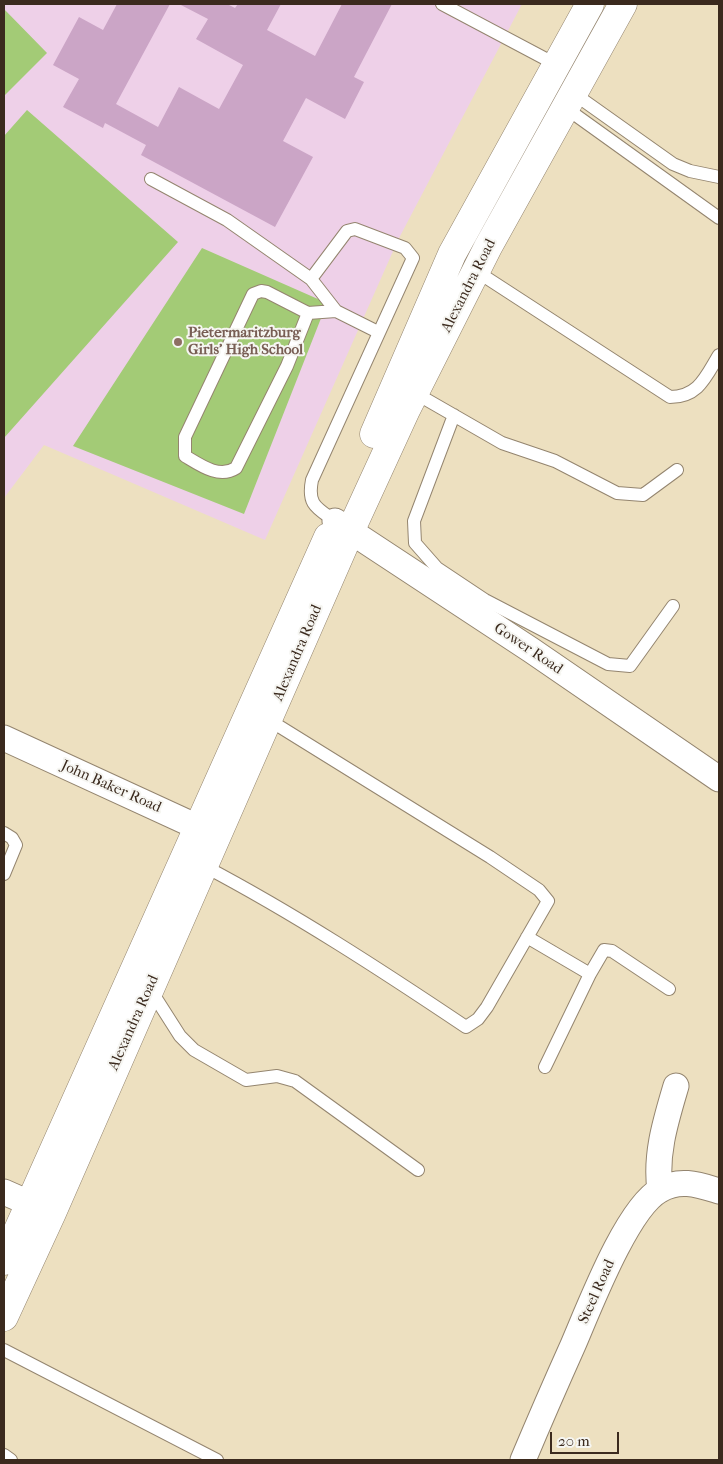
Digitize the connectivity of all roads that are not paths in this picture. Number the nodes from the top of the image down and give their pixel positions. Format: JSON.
{"nodes":[{"id":1,"x":442,"y":4,"type":"edge"},
{"id":2,"x":590,"y":4,"type":"edge"},
{"id":3,"x":622,"y":4,"type":"edge"},
{"id":4,"x":556,"y":64,"type":"junction"},
{"id":5,"x":542,"y":91,"type":"junction"},
{"id":6,"x":573,"y":94,"type":"junction"},
{"id":7,"x":719,"y":177,"type":"edge"},
{"id":8,"x":151,"y":179,"type":"dead end"},
{"id":9,"x":719,"y":218,"type":"edge"},
{"id":10,"x":452,"y":254,"type":"junction"},
{"id":11,"x":476,"y":270,"type":"junction"},
{"id":12,"x":311,"y":279,"type":"junction"},
{"id":13,"x":336,"y":310,"type":"junction"},
{"id":14,"x":308,"y":313,"type":"junction"},
{"id":15,"x":378,"y":332,"type":"junction"},
{"id":16,"x":719,"y":354,"type":"edge"},
{"id":17,"x":415,"y":393,"type":"junction"},
{"id":18,"x":454,"y":415,"type":"junction"},
{"id":19,"x":676,"y":470,"type":"dead end"},
{"id":20,"x":342,"y":527,"type":"junction"},
{"id":21,"x":673,"y":606,"type":"dead end"},
{"id":22,"x":269,"y":720,"type":"junction"},
{"id":23,"x":4,"y":738,"type":"edge"},
{"id":24,"x":719,"y":779,"type":"edge"},
{"id":25,"x":208,"y":832,"type":"junction"},
{"id":26,"x":4,"y":833,"type":"edge"},
{"id":27,"x":204,"y":866,"type":"junction"},
{"id":28,"x":4,"y":874,"type":"edge"},
{"id":29,"x":527,"y":937,"type":"junction"},
{"id":30,"x":590,"y":974,"type":"junction"},
{"id":31,"x":142,"y":979,"type":"junction"},
{"id":32,"x":669,"y":989,"type":"dead end"},
{"id":33,"x":545,"y":1067,"type":"dead end"},
{"id":34,"x":676,"y":1086,"type":"dead end"},
{"id":35,"x":418,"y":1170,"type":"dead end"},
{"id":36,"x":660,"y":1190,"type":"junction"},
{"id":37,"x":719,"y":1191,"type":"edge"},
{"id":38,"x":4,"y":1192,"type":"edge"},
{"id":39,"x":41,"y":1208,"type":"junction"},
{"id":40,"x":4,"y":1261,"type":"edge"},
{"id":41,"x":4,"y":1317,"type":"edge"},
{"id":42,"x":4,"y":1350,"type":"edge"},
{"id":43,"x":4,"y":1456,"type":"edge"},
{"id":44,"x":11,"y":1460,"type":"edge"},
{"id":45,"x":217,"y":1460,"type":"edge"},
{"id":46,"x":522,"y":1460,"type":"edge"}],
"edges":[{"from":1,"to":4,"type":"lane"},
{"from":2,"to":4,"type":"main road","name":"Alexandra Road"},
{"from":3,"to":6,"type":"main road","name":"Alexandra Road"},
{"from":4,"to":5,"type":"main road","name":"Alexandra Road"},
{"from":4,"to":6,"type":"lane"},
{"from":5,"to":6,"type":"lane"},
{"from":5,"to":10,"type":"main road","name":"Alexandra Road"},
{"from":6,"to":7,"type":"lane"},
{"from":6,"to":9,"type":"lane"},
{"from":6,"to":11,"type":"main road","name":"Alexandra Road"},
{"from":8,"to":12,"type":"lane"},
{"from":10,"to":11,"type":"lane"},
{"from":10,"to":20,"type":"main road","name":"Alexandra Road"},
{"from":11,"to":16,"type":"lane"},
{"from":11,"to":17,"type":"main road","name":"Alexandra Road"},
{"from":12,"to":13,"type":"lane"},
{"from":12,"to":15,"type":"lane"},
{"from":13,"to":14,"type":"lane"},
{"from":13,"to":15,"type":"lane"},
{"from":14,"to":14,"type":"lane"},
{"from":15,"to":20,"type":"lane"},
{"from":17,"to":18,"type":"lane"},
{"from":17,"to":20,"type":"main road","name":"Alexandra Road"},
{"from":18,"to":19,"type":"lane"},
{"from":18,"to":21,"type":"lane"},
{"from":20,"to":22,"type":"main road","name":"Alexandra Road"},
{"from":20,"to":24,"type":"street","name":"Gower Road"},
{"from":20,"to":25,"type":"main road","name":"Alexandra Road"},
{"from":22,"to":25,"type":"main road","name":"Alexandra Road"},
{"from":22,"to":29,"type":"lane"},
{"from":23,"to":25,"type":"street","name":"John Baker Road"},
{"from":25,"to":27,"type":"main road","name":"Alexandra Road"},
{"from":25,"to":31,"type":"main road","name":"Alexandra Road"},
{"from":26,"to":28,"type":"lane"},
{"from":27,"to":29,"type":"lane"},
{"from":27,"to":31,"type":"main road","name":"Alexandra Road"},
{"from":29,"to":30,"type":"lane"},
{"from":30,"to":32,"type":"lane"},
{"from":30,"to":33,"type":"lane"},
{"from":31,"to":35,"type":"lane"},
{"from":31,"to":39,"type":"main road","name":"Alexandra Road"},
{"from":34,"to":36,"type":"street"},
{"from":36,"to":37,"type":"street","name":"Steel Road"},
{"from":36,"to":46,"type":"street","name":"Steel Road"},
{"from":38,"to":39,"type":"street"},
{"from":39,"to":40,"type":"main road","name":"Alexandra Road"},
{"from":39,"to":41,"type":"main road","name":"Alexandra Road"},
{"from":42,"to":45,"type":"lane"},
{"from":43,"to":44,"type":"lane"}]}
